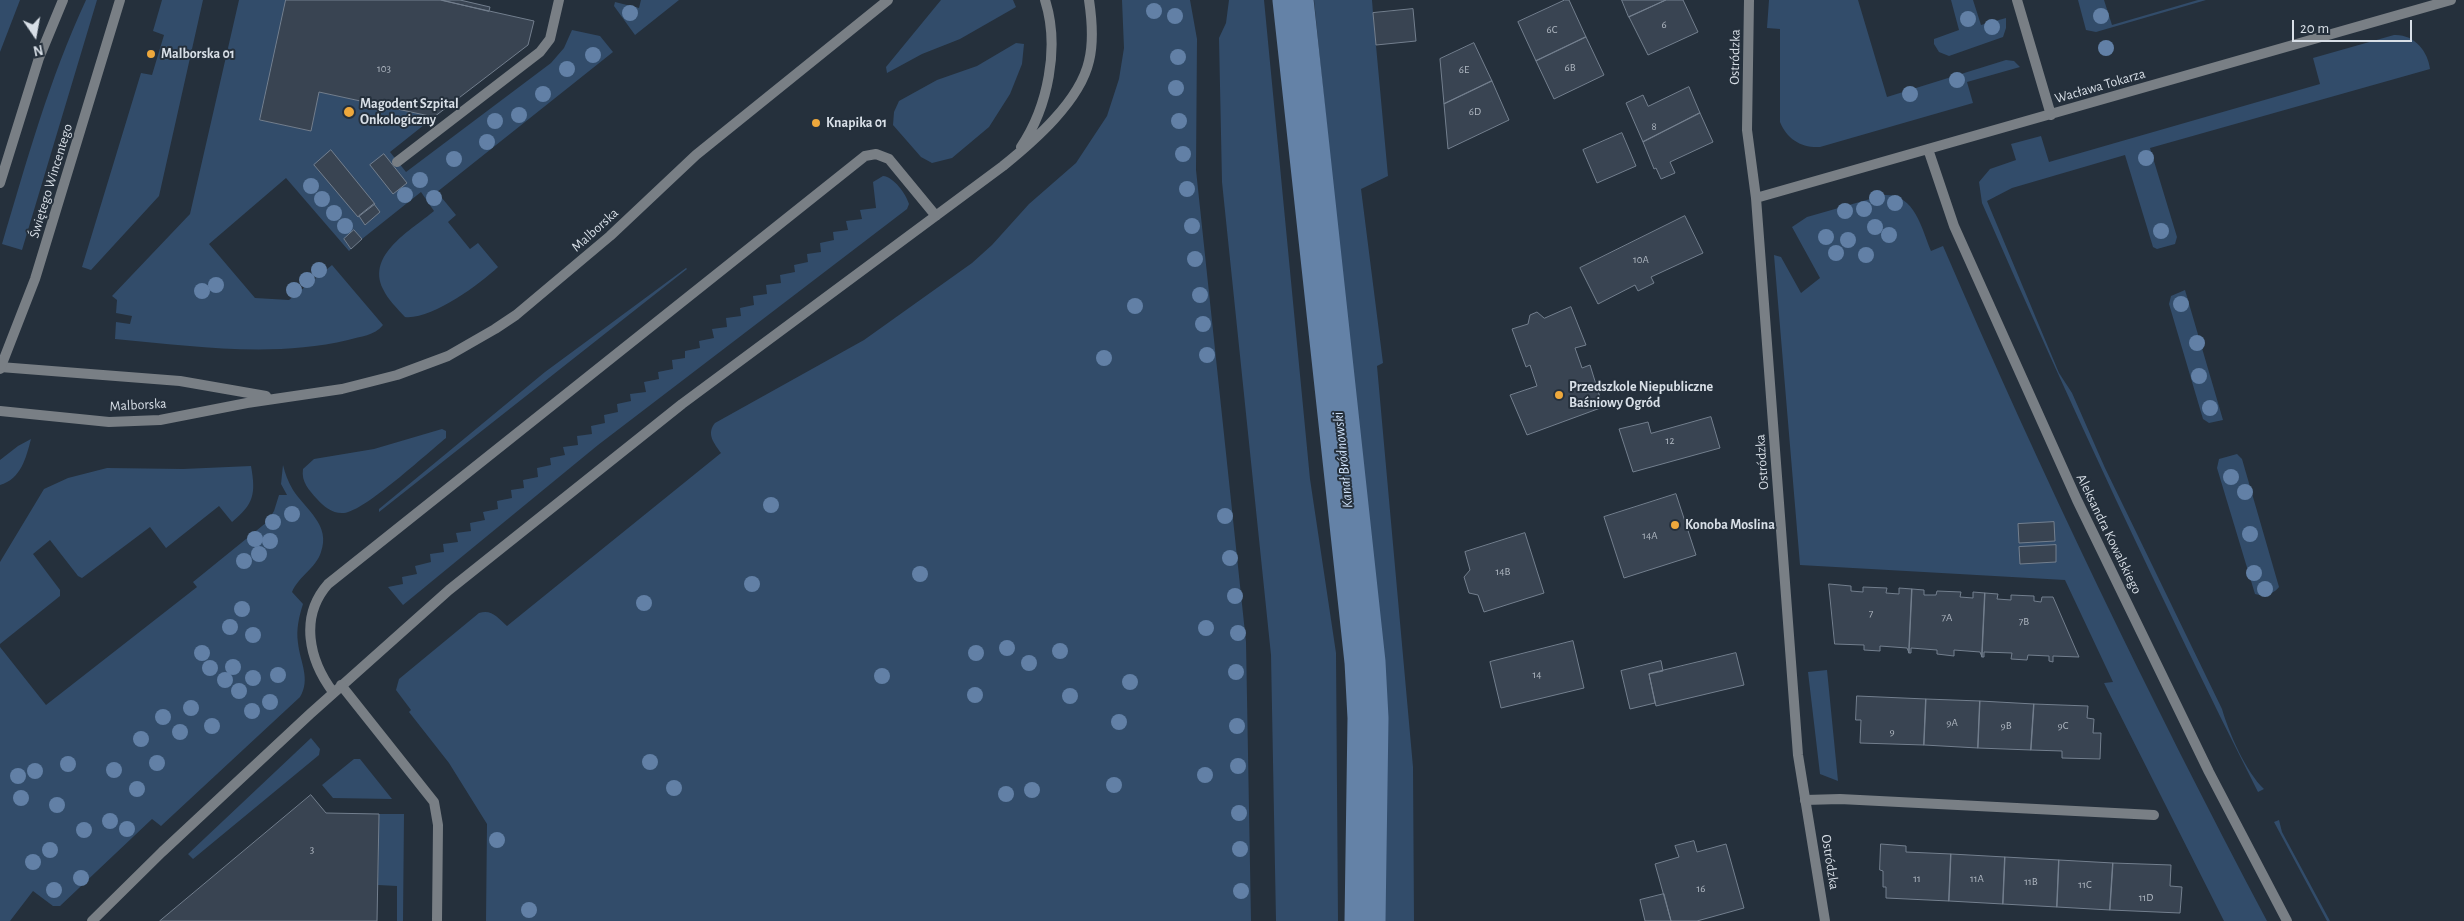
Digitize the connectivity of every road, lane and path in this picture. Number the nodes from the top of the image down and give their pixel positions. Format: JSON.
{"nodes":[{"id":1,"x":63,"y":0,"type":"edge"},
{"id":2,"x":120,"y":0,"type":"edge"},
{"id":3,"x":559,"y":0,"type":"edge"},
{"id":4,"x":888,"y":0,"type":"edge"},
{"id":5,"x":1045,"y":0,"type":"edge"},
{"id":6,"x":1089,"y":0,"type":"edge"},
{"id":7,"x":1749,"y":0,"type":"edge"},
{"id":8,"x":2017,"y":0,"type":"edge"},
{"id":9,"x":2451,"y":0,"type":"edge"},
{"id":10,"x":2051,"y":115,"type":"junction"},
{"id":11,"x":1928,"y":149,"type":"junction"},
{"id":12,"x":398,"y":162,"type":"dead end"},
{"id":13,"x":1003,"y":166,"type":"junction"},
{"id":14,"x":0,"y":183,"type":"edge"},
{"id":15,"x":1756,"y":198,"type":"junction"},
{"id":16,"x":936,"y":216,"type":"junction"},
{"id":17,"x":0,"y":368,"type":"edge"},
{"id":18,"x":276,"y":398,"type":"junction"},
{"id":19,"x":0,"y":411,"type":"edge"},
{"id":20,"x":337,"y":689,"type":"junction"},
{"id":21,"x":1805,"y":800,"type":"junction"},
{"id":22,"x":2154,"y":815,"type":"dead end"},
{"id":23,"x":92,"y":921,"type":"edge"},
{"id":24,"x":437,"y":921,"type":"edge"},
{"id":25,"x":1825,"y":921,"type":"edge"},
{"id":26,"x":2287,"y":921,"type":"edge"}],
"edges":[{"from":1,"to":14,"type":"street"},
{"from":2,"to":17,"type":"street","name":"Świętego Wincentego"},
{"from":3,"to":12,"type":"street"},
{"from":4,"to":18,"type":"street","name":"Malborska"},
{"from":5,"to":13,"type":"street"},
{"from":6,"to":13,"type":"street"},
{"from":7,"to":15,"type":"street","name":"Ostródzka"},
{"from":8,"to":10,"type":"street"},
{"from":9,"to":10,"type":"street","name":"Wacława Tokarza"},
{"from":10,"to":11,"type":"street","name":"Wacława Tokarza"},
{"from":11,"to":15,"type":"street","name":"Wacława Tokarza"},
{"from":11,"to":26,"type":"street","name":"Aleksandra Kowalskiego"},
{"from":13,"to":16,"type":"street"},
{"from":15,"to":21,"type":"street","name":"Ostródzka"},
{"from":16,"to":20,"type":"street"},
{"from":16,"to":20,"type":"street"},
{"from":17,"to":18,"type":"street","name":"Malborska"},
{"from":18,"to":19,"type":"street","name":"Malborska"},
{"from":20,"to":23,"type":"street"},
{"from":20,"to":24,"type":"street"},
{"from":21,"to":22,"type":"street"},
{"from":21,"to":25,"type":"street","name":"Ostródzka"}]}
